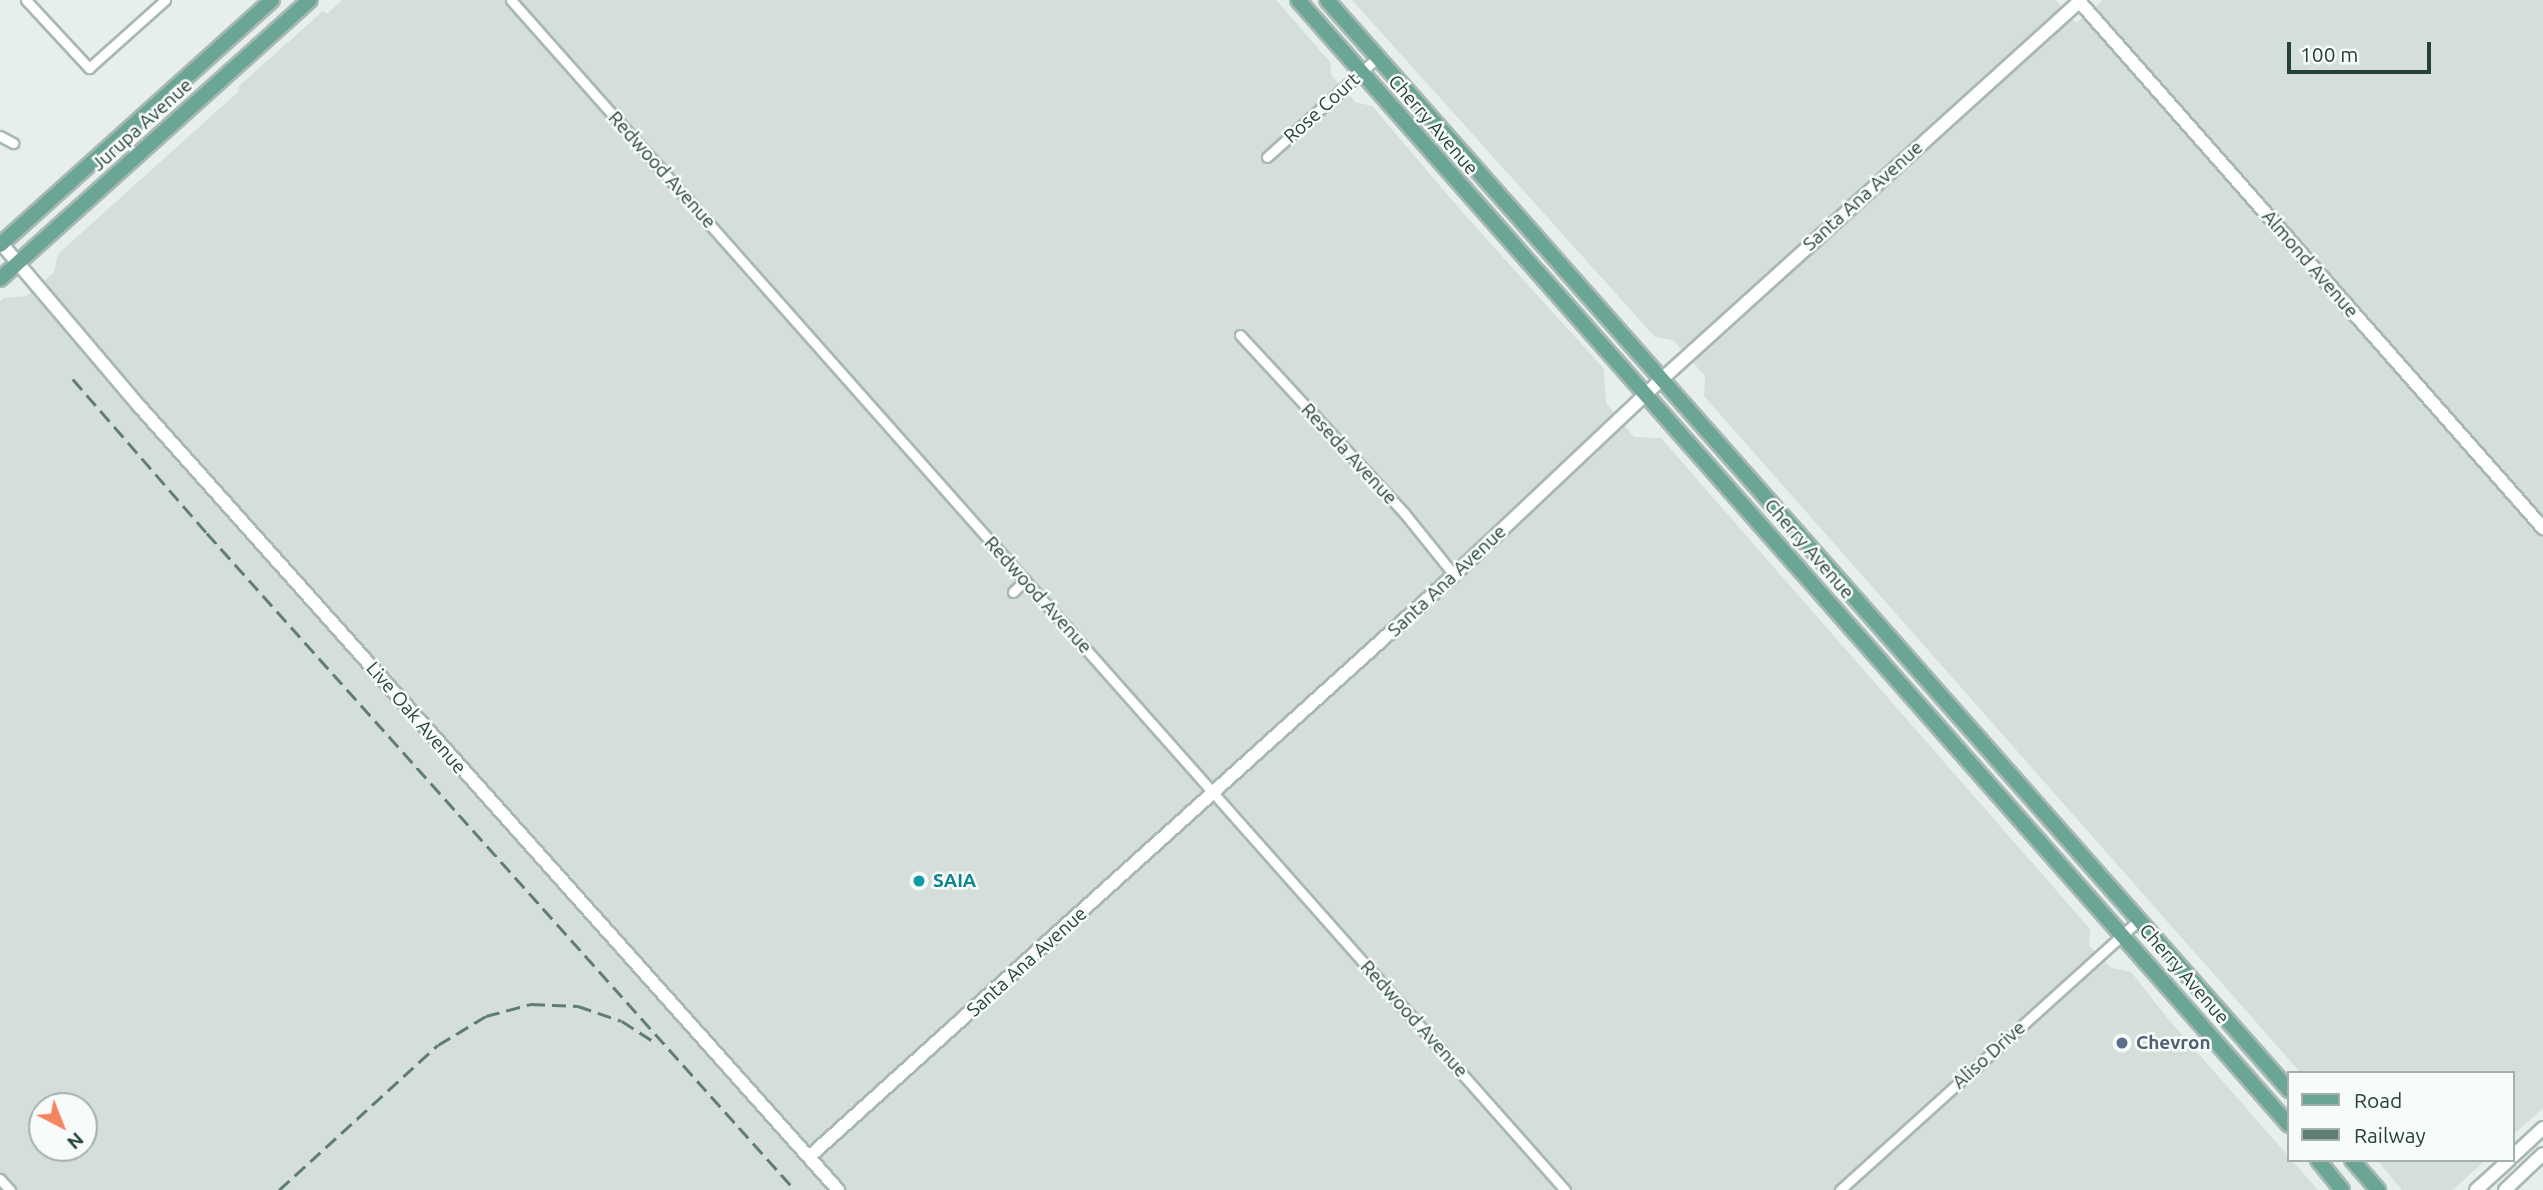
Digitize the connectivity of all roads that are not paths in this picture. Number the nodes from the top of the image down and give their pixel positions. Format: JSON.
{"nodes":[{"id":1,"x":26,"y":0,"type":"edge"},
{"id":2,"x":165,"y":0,"type":"edge"},
{"id":3,"x":272,"y":0,"type":"edge"},
{"id":4,"x":310,"y":0,"type":"edge"},
{"id":5,"x":511,"y":0,"type":"edge"},
{"id":6,"x":1298,"y":0,"type":"edge"},
{"id":7,"x":1327,"y":0,"type":"edge"},
{"id":8,"x":2079,"y":0,"type":"edge"},
{"id":9,"x":1376,"y":59,"type":"junction"},
{"id":10,"x":1362,"y":72,"type":"junction"},
{"id":11,"x":0,"y":135,"type":"edge"},
{"id":12,"x":13,"y":144,"type":"dead end"},
{"id":13,"x":1267,"y":157,"type":"dead end"},
{"id":14,"x":1,"y":243,"type":"edge"},
{"id":15,"x":19,"y":262,"type":"junction"},
{"id":16,"x":0,"y":279,"type":"edge"},
{"id":17,"x":1240,"y":335,"type":"dead end"},
{"id":18,"x":1662,"y":379,"type":"junction"},
{"id":19,"x":1647,"y":393,"type":"junction"},
{"id":20,"x":2543,"y":528,"type":"edge"},
{"id":21,"x":1454,"y":576,"type":"junction"},
{"id":22,"x":1025,"y":580,"type":"junction"},
{"id":23,"x":1013,"y":592,"type":"dead end"},
{"id":24,"x":1214,"y":793,"type":"junction"},
{"id":25,"x":2138,"y":920,"type":"junction"},
{"id":26,"x":2123,"y":933,"type":"junction"},
{"id":27,"x":2288,"y":1089,"type":"edge"},
{"id":28,"x":2288,"y":1124,"type":"edge"},
{"id":29,"x":2543,"y":1128,"type":"edge"},
{"id":30,"x":2515,"y":1154,"type":"edge"},
{"id":31,"x":2543,"y":1154,"type":"edge"},
{"id":32,"x":809,"y":1157,"type":"junction"},
{"id":33,"x":2320,"y":1162,"type":"edge"},
{"id":34,"x":2354,"y":1162,"type":"edge"},
{"id":35,"x":2507,"y":1162,"type":"edge"},
{"id":36,"x":0,"y":1179,"type":"edge"},
{"id":37,"x":10,"y":1190,"type":"edge"},
{"id":38,"x":838,"y":1190,"type":"edge"},
{"id":39,"x":1565,"y":1190,"type":"edge"},
{"id":40,"x":1840,"y":1190,"type":"edge"},
{"id":41,"x":2342,"y":1190,"type":"edge"},
{"id":42,"x":2378,"y":1190,"type":"edge"},
{"id":43,"x":2476,"y":1190,"type":"edge"},
{"id":44,"x":2505,"y":1190,"type":"edge"}],
"edges":[{"from":1,"to":2,"type":"street"},
{"from":3,"to":14,"type":"main road","name":"Jurupa Avenue"},
{"from":4,"to":15,"type":"main road","name":"Jurupa Avenue"},
{"from":5,"to":22,"type":"street","name":"Redwood Avenue"},
{"from":6,"to":10,"type":"main road","name":"Cherry Avenue"},
{"from":7,"to":9,"type":"main road","name":"Cherry Avenue"},
{"from":8,"to":18,"type":"street","name":"Santa Ana Avenue"},
{"from":8,"to":20,"type":"street","name":"Almond Avenue"},
{"from":9,"to":10,"type":"street","name":"Rose Court"},
{"from":9,"to":18,"type":"main road","name":"Cherry Avenue"},
{"from":10,"to":13,"type":"street","name":"Rose Court"},
{"from":10,"to":19,"type":"main road","name":"Cherry Avenue"},
{"from":11,"to":12,"type":"street"},
{"from":14,"to":15,"type":"street","name":"Live Oak Avenue"},
{"from":15,"to":16,"type":"main road","name":"Jurupa Avenue"},
{"from":15,"to":32,"type":"street","name":"Live Oak Avenue"},
{"from":17,"to":21,"type":"street","name":"Reseda Avenue"},
{"from":18,"to":19,"type":"street","name":"Santa Ana Avenue"},
{"from":18,"to":25,"type":"main road","name":"Cherry Avenue"},
{"from":19,"to":21,"type":"street","name":"Santa Ana Avenue"},
{"from":19,"to":26,"type":"main road","name":"Cherry Avenue"},
{"from":21,"to":24,"type":"street","name":"Santa Ana Avenue"},
{"from":22,"to":23,"type":"street"},
{"from":22,"to":24,"type":"street","name":"Redwood Avenue"},
{"from":24,"to":32,"type":"street","name":"Santa Ana Avenue"},
{"from":24,"to":39,"type":"street","name":"Redwood Avenue"},
{"from":25,"to":26,"type":"street","name":"Aliso Drive"},
{"from":25,"to":27,"type":"main road","name":"Cherry Avenue"},
{"from":26,"to":28,"type":"main road","name":"Cherry Avenue"},
{"from":26,"to":40,"type":"street","name":"Aliso Drive"},
{"from":29,"to":30,"type":"street"},
{"from":31,"to":44,"type":"street"},
{"from":32,"to":38,"type":"street","name":"Live Oak Avenue"},
{"from":33,"to":41,"type":"main road"},
{"from":34,"to":42,"type":"main road"},
{"from":35,"to":43,"type":"street"},
{"from":36,"to":37,"type":"street"}]}
